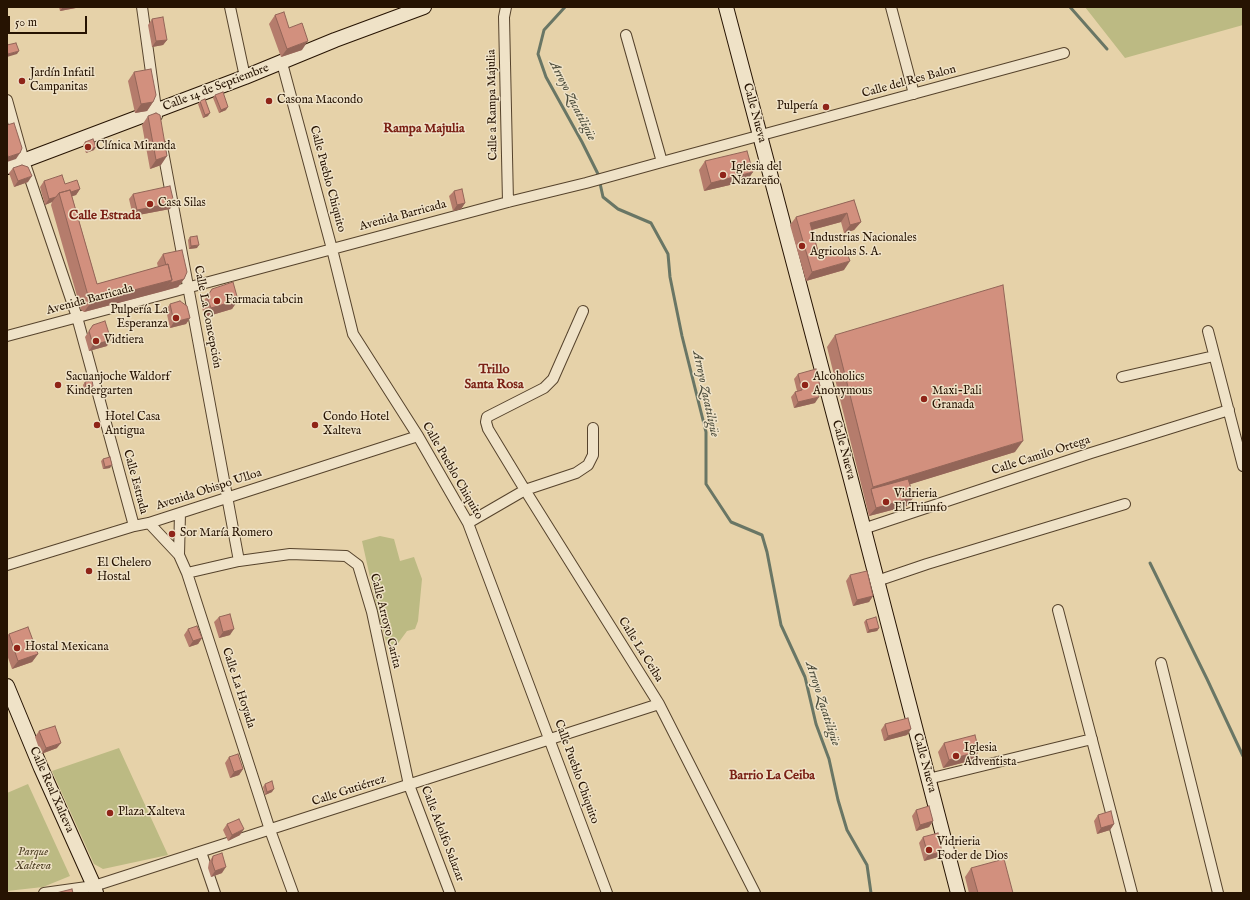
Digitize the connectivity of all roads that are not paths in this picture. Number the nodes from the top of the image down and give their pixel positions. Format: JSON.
{"nodes":[{"id":1,"x":142,"y":7,"type":"edge"},
{"id":2,"x":230,"y":7,"type":"edge"},
{"id":3,"x":424,"y":7,"type":"edge"},
{"id":4,"x":506,"y":7,"type":"edge"},
{"id":5,"x":726,"y":7,"type":"edge"},
{"id":6,"x":891,"y":7,"type":"edge"},
{"id":7,"x":626,"y":35,"type":"dead end"},
{"id":8,"x":1064,"y":53,"type":"dead end"},
{"id":9,"x":282,"y":63,"type":"junction"},
{"id":10,"x":245,"y":77,"type":"junction"},
{"id":11,"x":914,"y":94,"type":"junction"},
{"id":12,"x":7,"y":100,"type":"edge"},
{"id":13,"x":156,"y":111,"type":"junction"},
{"id":14,"x":760,"y":135,"type":"junction"},
{"id":15,"x":24,"y":161,"type":"junction"},
{"id":16,"x":662,"y":162,"type":"junction"},
{"id":17,"x":7,"y":167,"type":"edge"},
{"id":18,"x":508,"y":202,"type":"junction"},
{"id":19,"x":332,"y":249,"type":"junction"},
{"id":20,"x":188,"y":288,"type":"junction"},
{"id":21,"x":582,"y":311,"type":"dead end"},
{"id":22,"x":77,"y":317,"type":"junction"},
{"id":23,"x":1208,"y":331,"type":"dead end"},
{"id":24,"x":7,"y":336,"type":"edge"},
{"id":25,"x":1214,"y":356,"type":"junction"},
{"id":26,"x":1122,"y":377,"type":"dead end"},
{"id":27,"x":1229,"y":410,"type":"junction"},
{"id":28,"x":593,"y":428,"type":"dead end"},
{"id":29,"x":418,"y":436,"type":"junction"},
{"id":30,"x":1243,"y":466,"type":"edge"},
{"id":31,"x":525,"y":490,"type":"junction"},
{"id":32,"x":227,"y":498,"type":"junction"},
{"id":33,"x":1125,"y":504,"type":"dead end"},
{"id":34,"x":180,"y":513,"type":"junction"},
{"id":35,"x":149,"y":523,"type":"junction"},
{"id":36,"x":468,"y":523,"type":"junction"},
{"id":37,"x":134,"y":526,"type":"junction"},
{"id":38,"x":863,"y":529,"type":"junction"},
{"id":39,"x":179,"y":555,"type":"junction"},
{"id":40,"x":239,"y":560,"type":"junction"},
{"id":41,"x":7,"y":565,"type":"edge"},
{"id":42,"x":187,"y":573,"type":"junction"},
{"id":43,"x":876,"y":581,"type":"junction"},
{"id":44,"x":1058,"y":610,"type":"dead end"},
{"id":45,"x":1161,"y":663,"type":"dead end"},
{"id":46,"x":7,"y":686,"type":"edge"},
{"id":47,"x":659,"y":704,"type":"junction"},
{"id":48,"x":7,"y":711,"type":"edge"},
{"id":49,"x":550,"y":739,"type":"junction"},
{"id":50,"x":1092,"y":739,"type":"junction"},
{"id":51,"x":37,"y":770,"type":"junction"},
{"id":52,"x":928,"y":779,"type":"junction"},
{"id":53,"x":409,"y":785,"type":"junction"},
{"id":54,"x":270,"y":830,"type":"junction"},
{"id":55,"x":201,"y":852,"type":"junction"},
{"id":56,"x":91,"y":890,"type":"edge"},
{"id":57,"x":44,"y":893,"type":"edge"},
{"id":58,"x":215,"y":893,"type":"edge"},
{"id":59,"x":293,"y":893,"type":"edge"},
{"id":60,"x":450,"y":893,"type":"edge"},
{"id":61,"x":607,"y":893,"type":"edge"},
{"id":62,"x":755,"y":893,"type":"edge"},
{"id":63,"x":958,"y":893,"type":"edge"},
{"id":64,"x":1132,"y":893,"type":"edge"},
{"id":65,"x":1218,"y":893,"type":"edge"}],
"edges":[{"from":1,"to":13,"type":"street","name":"Calle La Concepción"},
{"from":2,"to":10,"type":"street"},
{"from":3,"to":9,"type":"street","name":"Calle 14 de Septiembre"},
{"from":4,"to":18,"type":"street","name":"Calle a Rampa Majulia"},
{"from":5,"to":14,"type":"street","name":"Calle Nueva"},
{"from":6,"to":11,"type":"street"},
{"from":7,"to":16,"type":"street"},
{"from":8,"to":11,"type":"street","name":"Calle del Res Balon"},
{"from":9,"to":10,"type":"street","name":"Calle 14 de Septiembre"},
{"from":9,"to":19,"type":"street","name":"Calle Pueblo Chiquito"},
{"from":10,"to":13,"type":"street","name":"Calle 14 de Septiembre"},
{"from":11,"to":14,"type":"street","name":"Calle del Res Balon"},
{"from":12,"to":15,"type":"street","name":"Calle Estrada"},
{"from":13,"to":15,"type":"street","name":"Calle 14 de Septiembre"},
{"from":13,"to":20,"type":"street","name":"Calle La Concepción"},
{"from":14,"to":16,"type":"street","name":"Avenida Barricada"},
{"from":14,"to":38,"type":"street","name":"Calle Nueva"},
{"from":15,"to":17,"type":"street","name":"Calle 14 de Septiembre"},
{"from":15,"to":22,"type":"street","name":"Calle Estrada"},
{"from":16,"to":18,"type":"street","name":"Avenida Barricada"},
{"from":18,"to":19,"type":"street","name":"Avenida Barricada"},
{"from":19,"to":20,"type":"street","name":"Avenida Barricada"},
{"from":19,"to":29,"type":"street","name":"Calle Pueblo Chiquito"},
{"from":20,"to":22,"type":"street","name":"Avenida Barricada"},
{"from":20,"to":32,"type":"street","name":"Calle La Concepción"},
{"from":21,"to":31,"type":"street","name":"Calle La Ceiba"},
{"from":22,"to":24,"type":"street","name":"Avenida Barricada"},
{"from":22,"to":37,"type":"street","name":"Calle Estrada"},
{"from":23,"to":25,"type":"street"},
{"from":25,"to":26,"type":"street"},
{"from":25,"to":27,"type":"street"},
{"from":27,"to":30,"type":"street"},
{"from":27,"to":38,"type":"street","name":"Calle Camilo Ortega"},
{"from":28,"to":31,"type":"street"},
{"from":29,"to":32,"type":"street","name":"Avenida Obispo Ulloa"},
{"from":29,"to":36,"type":"street","name":"Calle Pueblo Chiquito"},
{"from":31,"to":36,"type":"street"},
{"from":31,"to":47,"type":"street","name":"Calle La Ceiba"},
{"from":32,"to":34,"type":"street","name":"Avenida Obispo Ulloa"},
{"from":32,"to":40,"type":"street","name":"Calle La Concepción"},
{"from":33,"to":43,"type":"street"},
{"from":34,"to":35,"type":"street","name":"Avenida Obispo Ulloa"},
{"from":34,"to":39,"type":"street","name":"Calle La Hoyada"},
{"from":35,"to":37,"type":"street","name":"Avenida Obispo Ulloa"},
{"from":35,"to":39,"type":"street","name":"Calle La Hoyada"},
{"from":36,"to":49,"type":"street","name":"Calle Pueblo Chiquito"},
{"from":37,"to":41,"type":"street","name":"Avenida Obispo Ulloa"},
{"from":38,"to":43,"type":"street","name":"Calle Nueva"},
{"from":39,"to":42,"type":"street","name":"Calle La Hoyada"},
{"from":40,"to":42,"type":"street","name":"Calle Arroyo Carita"},
{"from":40,"to":53,"type":"street","name":"Calle Arroyo Carita"},
{"from":42,"to":54,"type":"street","name":"Calle La Hoyada"},
{"from":43,"to":52,"type":"street","name":"Calle Nueva"},
{"from":44,"to":50,"type":"street"},
{"from":45,"to":65,"type":"street"},
{"from":46,"to":51,"type":"street","name":"Calle Real Xalteva"},
{"from":47,"to":49,"type":"street","name":"Calle Gutiérrez"},
{"from":47,"to":62,"type":"street","name":"Calle La Ceiba"},
{"from":48,"to":51,"type":"street","name":"Calle Real Xalteva"},
{"from":49,"to":53,"type":"street","name":"Calle Gutiérrez"},
{"from":49,"to":61,"type":"street","name":"Calle Pueblo Chiquito"},
{"from":50,"to":52,"type":"street"},
{"from":50,"to":64,"type":"street"},
{"from":51,"to":56,"type":"street","name":"Calle Real Xalteva"},
{"from":52,"to":63,"type":"street","name":"Calle Nueva"},
{"from":53,"to":54,"type":"street","name":"Calle Gutiérrez"},
{"from":53,"to":60,"type":"street","name":"Calle Adolfo Salazar"},
{"from":54,"to":55,"type":"street","name":"Calle Gutiérrez"},
{"from":54,"to":59,"type":"street","name":"Calle La Hoyada"},
{"from":55,"to":56,"type":"street","name":"Calle Gutiérrez"},
{"from":55,"to":58,"type":"street"},
{"from":56,"to":57,"type":"street","name":"Calle Gutiérrez"}]}
